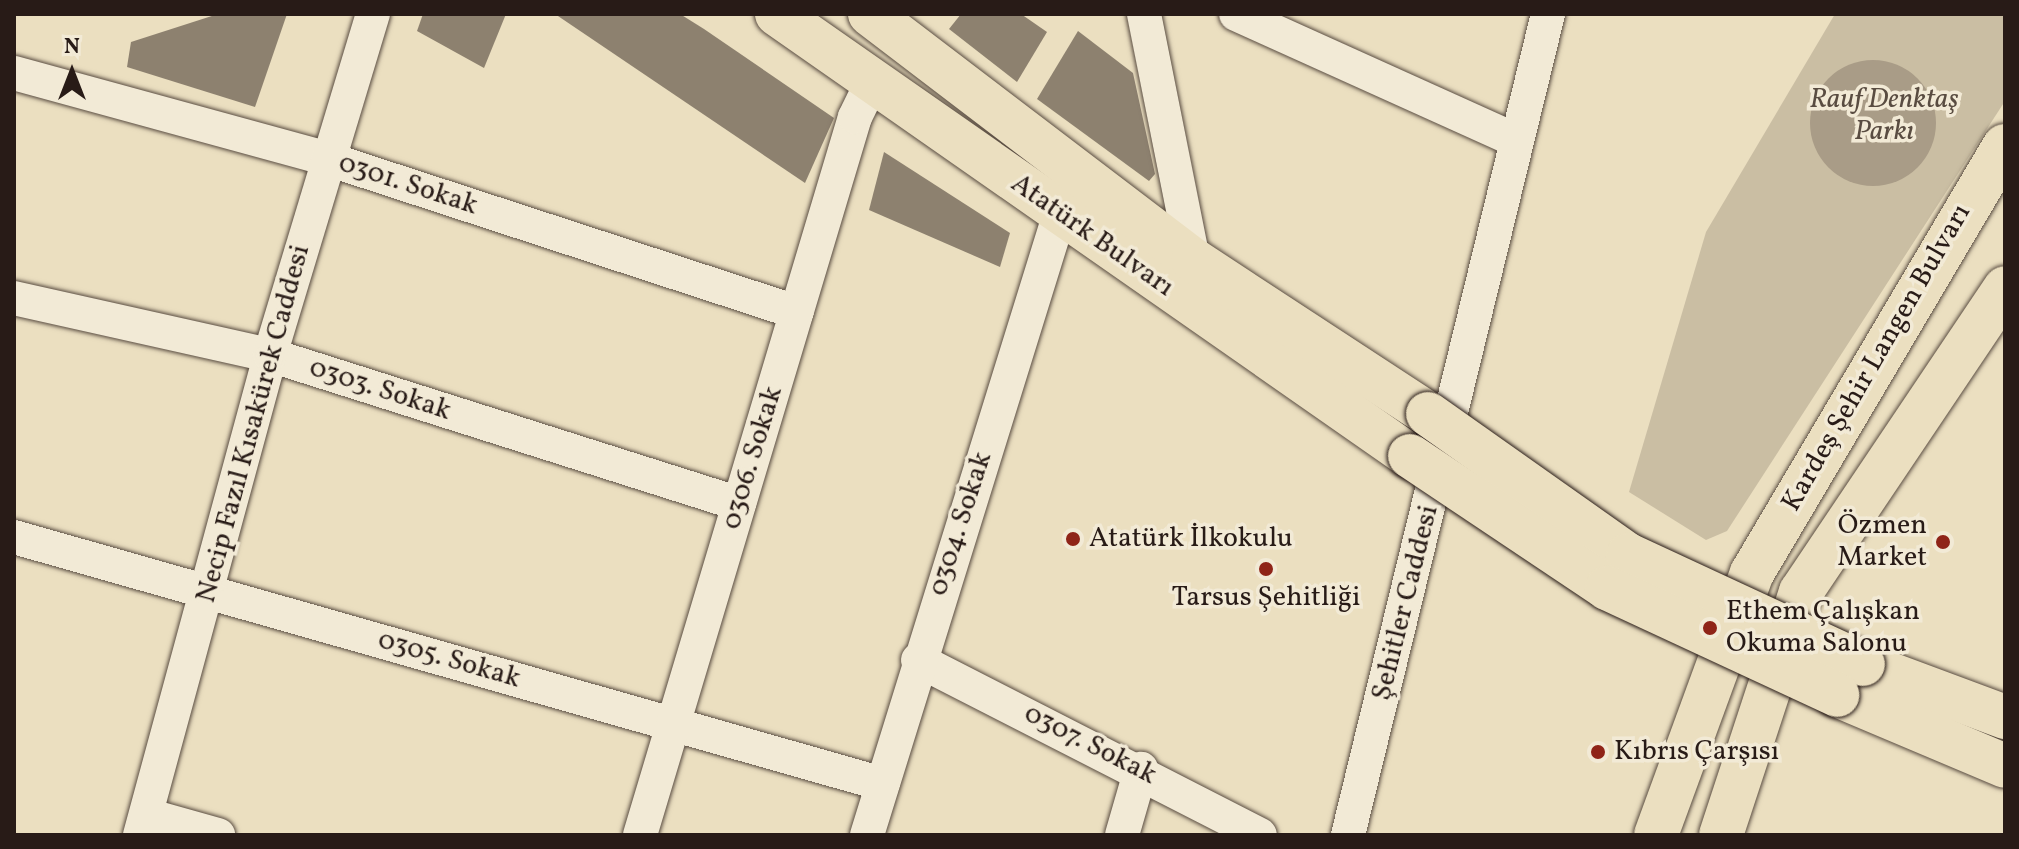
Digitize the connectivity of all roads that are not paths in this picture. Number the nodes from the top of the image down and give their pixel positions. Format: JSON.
{"nodes":[{"id":1,"x":373,"y":14,"type":"edge"},
{"id":2,"x":777,"y":14,"type":"edge"},
{"id":3,"x":870,"y":14,"type":"edge"},
{"id":4,"x":1144,"y":14,"type":"edge"},
{"id":5,"x":1236,"y":14,"type":"edge"},
{"id":6,"x":1548,"y":14,"type":"edge"},
{"id":7,"x":14,"y":73,"type":"edge"},
{"id":8,"x":871,"y":84,"type":"junction"},
{"id":9,"x":1513,"y":139,"type":"junction"},
{"id":10,"x":2005,"y":146,"type":"edge"},
{"id":11,"x":328,"y":159,"type":"junction"},
{"id":12,"x":1060,"y":213,"type":"junction"},
{"id":13,"x":1193,"y":260,"type":"junction"},
{"id":14,"x":14,"y":298,"type":"edge"},
{"id":15,"x":797,"y":312,"type":"junction"},
{"id":16,"x":1997,"y":315,"type":"edge"},
{"id":17,"x":270,"y":355,"type":"junction"},
{"id":18,"x":739,"y":504,"type":"junction"},
{"id":19,"x":14,"y":537,"type":"edge"},
{"id":20,"x":208,"y":592,"type":"junction"},
{"id":21,"x":918,"y":660,"type":"junction"},
{"id":22,"x":1850,"y":680,"type":"junction"},
{"id":23,"x":2005,"y":717,"type":"edge"},
{"id":24,"x":674,"y":723,"type":"junction"},
{"id":25,"x":2005,"y":766,"type":"edge"},
{"id":26,"x":1141,"y":769,"type":"junction"},
{"id":27,"x":883,"y":784,"type":"junction"},
{"id":28,"x":144,"y":825,"type":"edge"},
{"id":29,"x":218,"y":835,"type":"edge"},
{"id":30,"x":640,"y":835,"type":"edge"},
{"id":31,"x":867,"y":835,"type":"edge"},
{"id":32,"x":1122,"y":835,"type":"edge"},
{"id":33,"x":1260,"y":835,"type":"edge"},
{"id":34,"x":1348,"y":835,"type":"edge"},
{"id":35,"x":1656,"y":835,"type":"edge"},
{"id":36,"x":1721,"y":835,"type":"edge"}],
"edges":[{"from":1,"to":11,"type":"street","name":"Necip Fazıl Kısakürek Caddesi"},
{"from":2,"to":8,"type":"main road","name":"Atatürk Bulvarı"},
{"from":3,"to":13,"type":"main road"},
{"from":4,"to":13,"type":"street"},
{"from":5,"to":9,"type":"street"},
{"from":6,"to":9,"type":"street","name":"Şehitler Caddesi"},
{"from":7,"to":11,"type":"street","name":"0301. Sokak"},
{"from":8,"to":12,"type":"main road","name":"Atatürk Bulvarı"},
{"from":8,"to":15,"type":"street","name":"0306. Sokak"},
{"from":9,"to":34,"type":"street","name":"Şehitler Caddesi"},
{"from":10,"to":35,"type":"main road","name":"Kardeş Şehir Langen Bulvarı"},
{"from":11,"to":15,"type":"street","name":"0301. Sokak"},
{"from":11,"to":17,"type":"street","name":"Necip Fazıl Kısakürek Caddesi"},
{"from":12,"to":21,"type":"street","name":"0304. Sokak"},
{"from":12,"to":22,"type":"main road","name":"Atatürk Bulvarı","bridge":true},
{"from":13,"to":22,"type":"main road","bridge":true},
{"from":14,"to":17,"type":"street","name":"0303. Sokak"},
{"from":15,"to":18,"type":"street","name":"0306. Sokak"},
{"from":16,"to":36,"type":"main road","name":"Kardeş Şehir Langen Bulvarı"},
{"from":17,"to":18,"type":"street","name":"0303. Sokak"},
{"from":17,"to":20,"type":"street","name":"Necip Fazıl Kısakürek Caddesi"},
{"from":18,"to":24,"type":"street","name":"0306. Sokak"},
{"from":19,"to":20,"type":"street","name":"0305. Sokak"},
{"from":20,"to":24,"type":"street","name":"0305. Sokak"},
{"from":20,"to":28,"type":"street","name":"Necip Fazıl Kısakürek Caddesi"},
{"from":21,"to":26,"type":"street","name":"0307. Sokak"},
{"from":21,"to":27,"type":"street","name":"0304. Sokak"},
{"from":22,"to":23,"type":"main road"},
{"from":22,"to":25,"type":"main road"},
{"from":24,"to":27,"type":"street","name":"0305. Sokak"},
{"from":24,"to":30,"type":"street","name":"0306. Sokak"},
{"from":26,"to":32,"type":"street"},
{"from":26,"to":33,"type":"street","name":"0307. Sokak"},
{"from":27,"to":31,"type":"street","name":"0304. Sokak"},
{"from":28,"to":29,"type":"street"}]}
